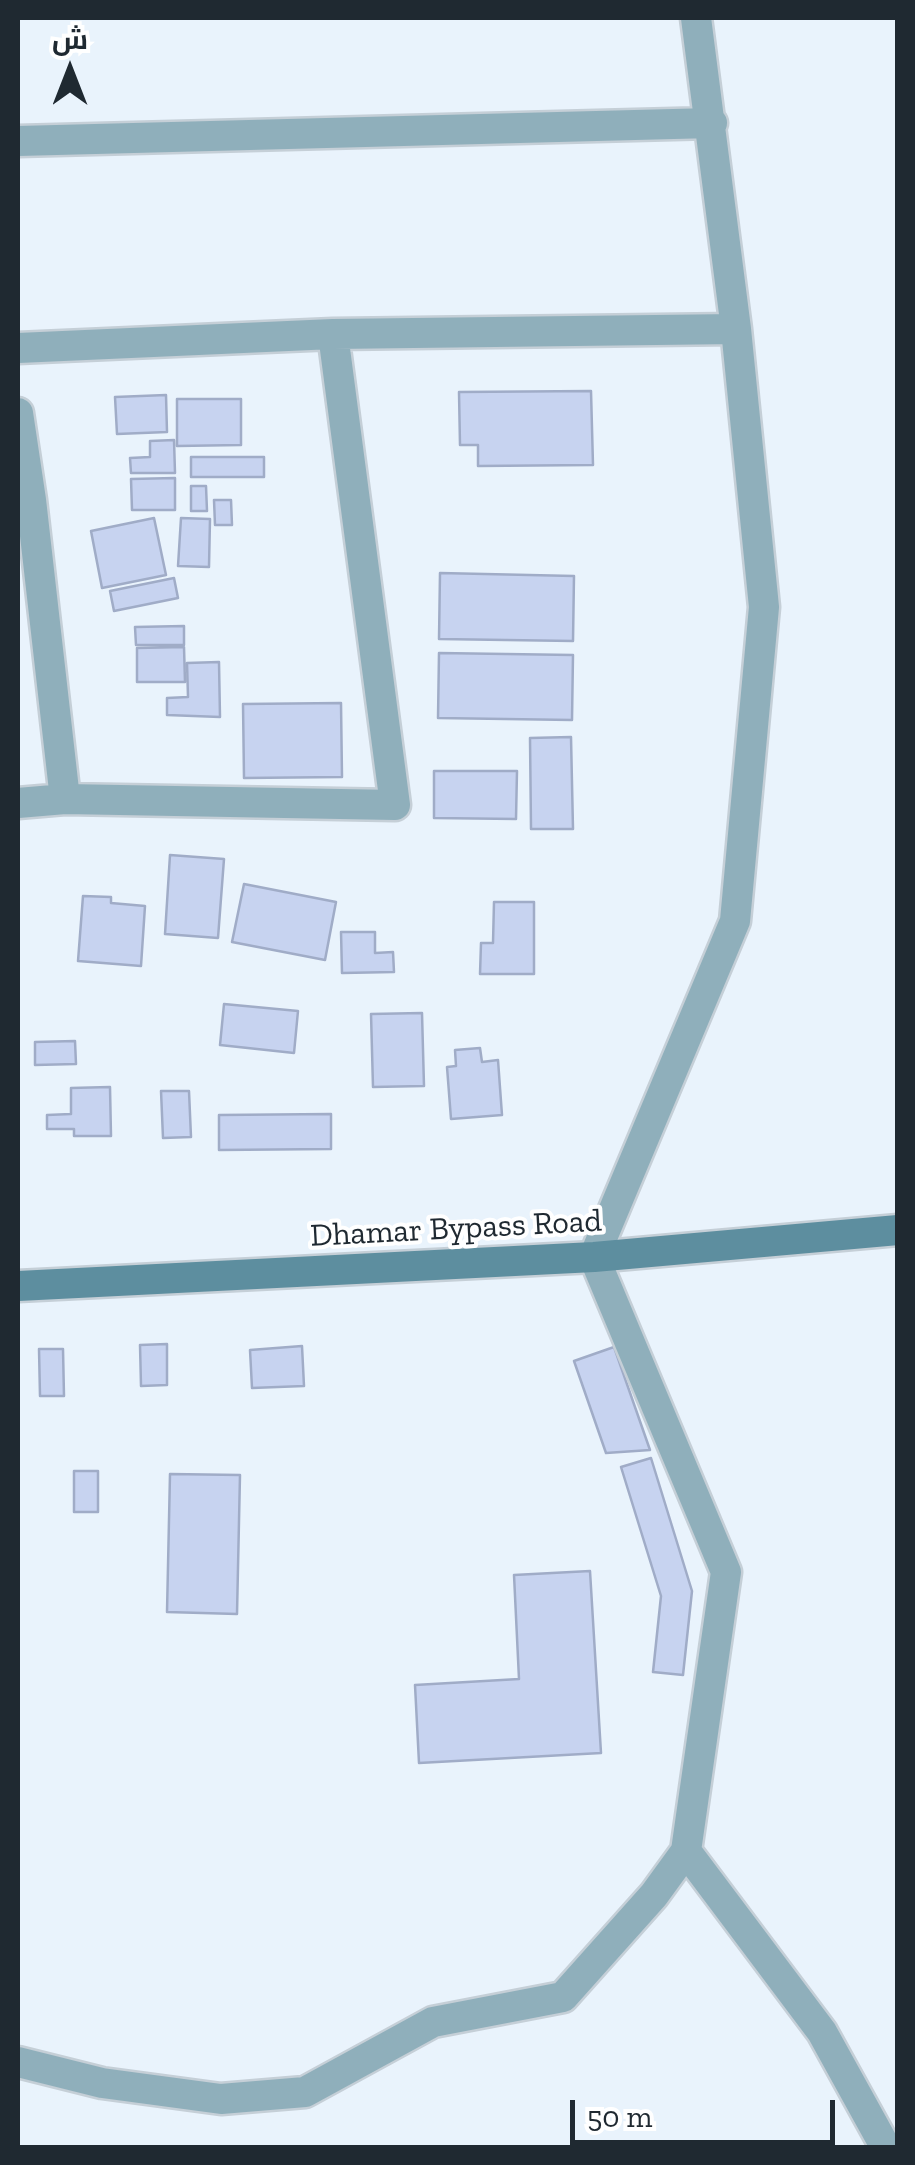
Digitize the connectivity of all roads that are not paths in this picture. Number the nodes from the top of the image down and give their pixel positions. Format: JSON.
{"nodes":[{"id":1,"x":696,"y":18,"type":"edge"},
{"id":2,"x":712,"y":123,"type":"junction"},
{"id":3,"x":18,"y":141,"type":"edge"},
{"id":4,"x":736,"y":329,"type":"junction"},
{"id":5,"x":334,"y":334,"type":"junction"},
{"id":6,"x":18,"y":348,"type":"edge"},
{"id":7,"x":18,"y":413,"type":"edge"},
{"id":8,"x":24,"y":498,"type":"edge"},
{"id":9,"x":65,"y":799,"type":"junction"},
{"id":10,"x":18,"y":804,"type":"edge"},
{"id":11,"x":898,"y":1230,"type":"edge"},
{"id":12,"x":594,"y":1258,"type":"junction"},
{"id":13,"x":18,"y":1286,"type":"edge"},
{"id":14,"x":686,"y":1851,"type":"junction"},
{"id":15,"x":18,"y":2062,"type":"edge"},
{"id":16,"x":886,"y":2148,"type":"edge"}],
"edges":[{"from":1,"to":2,"type":"street"},
{"from":2,"to":3,"type":"street"},
{"from":2,"to":4,"type":"street"},
{"from":4,"to":5,"type":"street"},
{"from":4,"to":12,"type":"street"},
{"from":5,"to":6,"type":"street"},
{"from":5,"to":9,"type":"street"},
{"from":7,"to":8,"type":"street"},
{"from":8,"to":9,"type":"street"},
{"from":9,"to":10,"type":"street"},
{"from":11,"to":12,"type":"main road","name":"Dhamar Bypass Road"},
{"from":12,"to":13,"type":"main road","name":"Dhamar Bypass Road"},
{"from":12,"to":14,"type":"street"},
{"from":14,"to":15,"type":"street"},
{"from":14,"to":16,"type":"street"}]}
